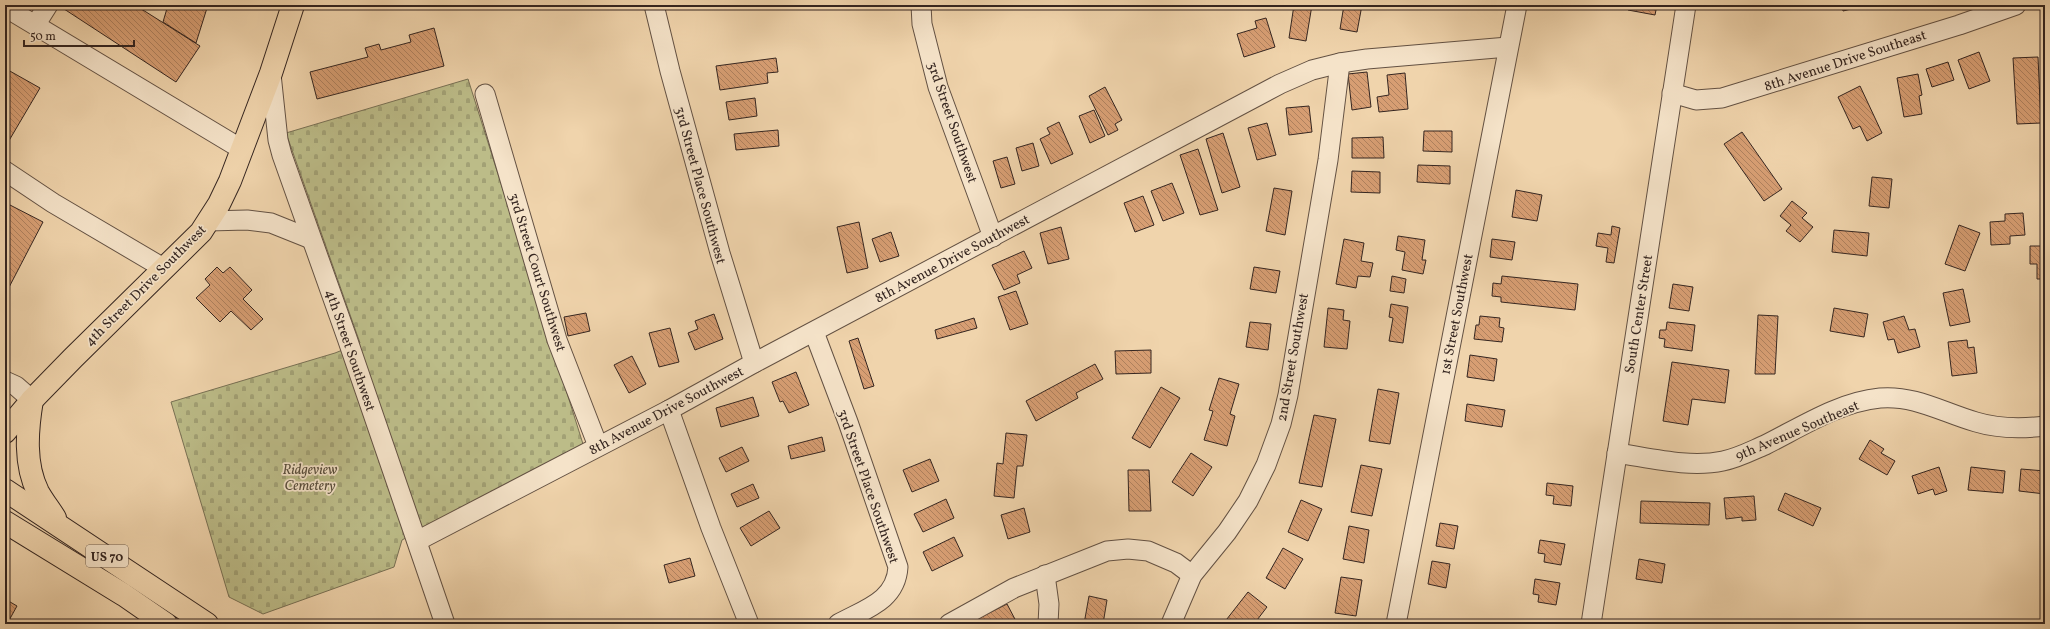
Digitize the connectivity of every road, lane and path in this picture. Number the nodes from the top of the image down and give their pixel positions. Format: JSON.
{"nodes":[{"id":1,"x":48,"y":5,"type":"edge"},
{"id":2,"x":293,"y":5,"type":"edge"},
{"id":3,"x":654,"y":5,"type":"edge"},
{"id":4,"x":921,"y":5,"type":"edge"},
{"id":5,"x":1517,"y":5,"type":"edge"},
{"id":6,"x":1686,"y":5,"type":"edge"},
{"id":7,"x":2016,"y":5,"type":"edge"},
{"id":8,"x":5,"y":7,"type":"edge"},
{"id":9,"x":36,"y":24,"type":"junction"},
{"id":10,"x":1508,"y":47,"type":"junction"},
{"id":11,"x":1340,"y":63,"type":"junction"},
{"id":12,"x":271,"y":73,"type":"junction"},
{"id":13,"x":486,"y":94,"type":"dead end"},
{"id":14,"x":1672,"y":94,"type":"junction"},
{"id":15,"x":243,"y":150,"type":"junction"},
{"id":16,"x":5,"y":171,"type":"edge"},
{"id":17,"x":208,"y":221,"type":"junction"},
{"id":18,"x":992,"y":237,"type":"junction"},
{"id":19,"x":311,"y":239,"type":"junction"},
{"id":20,"x":165,"y":269,"type":"junction"},
{"id":21,"x":814,"y":332,"type":"junction"},
{"id":22,"x":754,"y":363,"type":"junction"},
{"id":23,"x":5,"y":381,"type":"edge"},
{"id":24,"x":32,"y":400,"type":"junction"},
{"id":25,"x":669,"y":410,"type":"junction"},
{"id":26,"x":2045,"y":426,"type":"edge"},
{"id":27,"x":5,"y":432,"type":"edge"},
{"id":28,"x":598,"y":446,"type":"junction"},
{"id":29,"x":1617,"y":453,"type":"junction"},
{"id":30,"x":5,"y":490,"type":"edge"},
{"id":31,"x":61,"y":526,"type":"junction"},
{"id":32,"x":9,"y":527,"type":"edge"},
{"id":33,"x":417,"y":541,"type":"junction"},
{"id":34,"x":1045,"y":575,"type":"junction"},
{"id":35,"x":1192,"y":575,"type":"junction"},
{"id":36,"x":843,"y":621,"type":"edge"},
{"id":37,"x":166,"y":624,"type":"edge"},
{"id":38,"x":207,"y":624,"type":"edge"},
{"id":39,"x":445,"y":624,"type":"edge"},
{"id":40,"x":749,"y":624,"type":"edge"},
{"id":41,"x":948,"y":624,"type":"edge"},
{"id":42,"x":1048,"y":624,"type":"edge"},
{"id":43,"x":1171,"y":624,"type":"edge"},
{"id":44,"x":1396,"y":624,"type":"edge"},
{"id":45,"x":1591,"y":624,"type":"edge"}],
"edges":[{"from":1,"to":9,"type":"street"},
{"from":2,"to":12,"type":"main road","name":"4th Street Drive Southwest"},
{"from":3,"to":22,"type":"street","name":"3rd Street Place Southwest"},
{"from":4,"to":18,"type":"street","name":"3rd Street Southwest"},
{"from":5,"to":10,"type":"street","name":"1st Street Southwest"},
{"from":6,"to":14,"type":"street","name":"South Center Street"},
{"from":7,"to":14,"type":"street","name":"8th Avenue Drive Southeast"},
{"from":8,"to":9,"type":"street"},
{"from":9,"to":15,"type":"street"},
{"from":10,"to":11,"type":"street","name":"8th Avenue Drive Southwest"},
{"from":10,"to":44,"type":"street","name":"1st Street Southwest"},
{"from":11,"to":18,"type":"street","name":"8th Avenue Drive Southwest"},
{"from":11,"to":35,"type":"street","name":"2nd Street Southwest"},
{"from":12,"to":15,"type":"main road","name":"4th Street Drive Southwest"},
{"from":12,"to":19,"type":"street","name":"4th Street Southwest"},
{"from":13,"to":28,"type":"street","name":"3rd Street Court Southwest"},
{"from":14,"to":29,"type":"street","name":"South Center Street"},
{"from":15,"to":17,"type":"main road","name":"4th Street Drive Southwest"},
{"from":16,"to":20,"type":"street"},
{"from":17,"to":19,"type":"street"},
{"from":17,"to":20,"type":"main road","name":"4th Street Drive Southwest"},
{"from":18,"to":21,"type":"street","name":"8th Avenue Drive Southwest"},
{"from":19,"to":33,"type":"street","name":"4th Street Southwest"},
{"from":20,"to":24,"type":"main road","name":"4th Street Drive Southwest"},
{"from":21,"to":22,"type":"street","name":"8th Avenue Drive Southwest"},
{"from":21,"to":36,"type":"street","name":"3rd Street Place Southwest"},
{"from":22,"to":25,"type":"street","name":"8th Avenue Drive Southwest"},
{"from":23,"to":24,"type":"street"},
{"from":24,"to":27,"type":"main road","name":"4th Street Drive Southwest"},
{"from":24,"to":31,"type":"main road"},
{"from":25,"to":28,"type":"street","name":"8th Avenue Drive Southwest"},
{"from":25,"to":40,"type":"street"},
{"from":26,"to":29,"type":"street","name":"9th Avenue Southeast"},
{"from":28,"to":33,"type":"street","name":"8th Avenue Drive Southwest"},
{"from":29,"to":45,"type":"street","name":"South Center Street"},
{"from":30,"to":31,"type":"main road","number":"US 70"},
{"from":31,"to":38,"type":"main road","number":"US 70"},
{"from":32,"to":37,"type":"main road","number":"US 70"},
{"from":33,"to":39,"type":"street","name":"4th Street Southwest"},
{"from":34,"to":35,"type":"street"},
{"from":34,"to":41,"type":"street"},
{"from":34,"to":42,"type":"street"},
{"from":35,"to":43,"type":"street","name":"2nd Street Southwest"}]}
